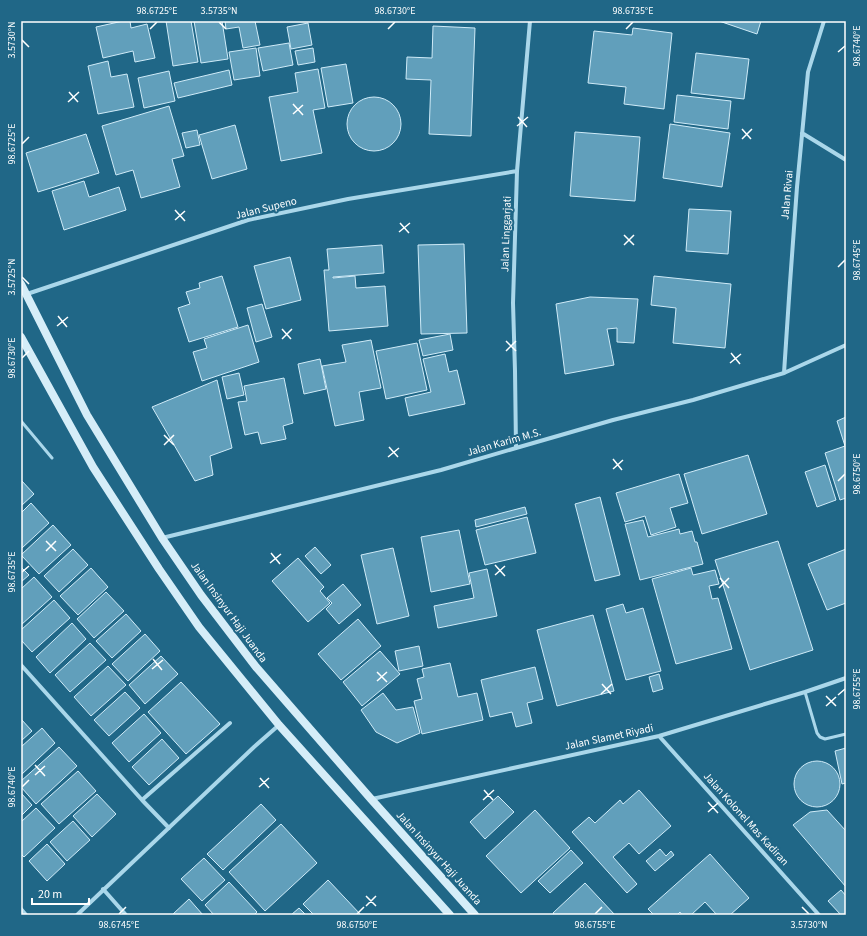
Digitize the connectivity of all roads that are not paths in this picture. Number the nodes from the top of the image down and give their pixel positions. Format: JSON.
{"nodes":[{"id":1,"x":530,"y":21,"type":"edge"},
{"id":2,"x":824,"y":21,"type":"edge"},
{"id":3,"x":802,"y":133,"type":"junction"},
{"id":4,"x":846,"y":160,"type":"edge"},
{"id":5,"x":517,"y":171,"type":"junction"},
{"id":6,"x":21,"y":284,"type":"edge"},
{"id":7,"x":26,"y":294,"type":"junction"},
{"id":8,"x":21,"y":337,"type":"edge"},
{"id":9,"x":846,"y":345,"type":"edge"},
{"id":10,"x":784,"y":373,"type":"junction"},
{"id":11,"x":21,"y":421,"type":"edge"},
{"id":12,"x":516,"y":448,"type":"junction"},
{"id":13,"x":52,"y":458,"type":"dead end"},
{"id":14,"x":162,"y":538,"type":"junction"},
{"id":15,"x":21,"y":665,"type":"edge"},
{"id":16,"x":846,"y":678,"type":"edge"},
{"id":17,"x":806,"y":692,"type":"junction"},
{"id":18,"x":230,"y":723,"type":"dead end"},
{"id":19,"x":279,"y":725,"type":"junction"},
{"id":20,"x":846,"y":734,"type":"edge"},
{"id":21,"x":659,"y":736,"type":"junction"},
{"id":22,"x":371,"y":799,"type":"junction"},
{"id":23,"x":142,"y":800,"type":"junction"},
{"id":24,"x":169,"y":828,"type":"junction"},
{"id":25,"x":103,"y":889,"type":"junction"},
{"id":26,"x":21,"y":909,"type":"edge"},
{"id":27,"x":26,"y":915,"type":"edge"},
{"id":28,"x":77,"y":915,"type":"edge"},
{"id":29,"x":126,"y":915,"type":"edge"},
{"id":30,"x":450,"y":915,"type":"edge"},
{"id":31,"x":475,"y":915,"type":"edge"},
{"id":32,"x":819,"y":915,"type":"edge"}],
"edges":[{"from":1,"to":5,"type":"street","name":"Jalan Linggarjati"},
{"from":2,"to":3,"type":"street","name":"Jalan Rivai"},
{"from":3,"to":4,"type":"street"},
{"from":3,"to":10,"type":"street","name":"Jalan Rivai"},
{"from":5,"to":7,"type":"street","name":"Jalan Supeno"},
{"from":5,"to":12,"type":"street","name":"Jalan Linggarjati"},
{"from":6,"to":7,"type":"main road","name":"Jalan Insinyur Haji Juanda"},
{"from":7,"to":14,"type":"main road","name":"Jalan Insinyur Haji Juanda"},
{"from":8,"to":19,"type":"main road"},
{"from":9,"to":10,"type":"street","name":"Jalan Karim M.S."},
{"from":10,"to":12,"type":"street","name":"Jalan Karim M.S."},
{"from":11,"to":13,"type":"lane"},
{"from":12,"to":14,"type":"street","name":"Jalan Karim M.S."},
{"from":14,"to":22,"type":"main road","name":"Jalan Insinyur Haji Juanda"},
{"from":15,"to":23,"type":"street"},
{"from":16,"to":17,"type":"street","name":"Jalan Slamet Riyadi"},
{"from":17,"to":20,"type":"lane"},
{"from":17,"to":21,"type":"street","name":"Jalan Slamet Riyadi"},
{"from":18,"to":23,"type":"street"},
{"from":19,"to":24,"type":"street"},
{"from":19,"to":30,"type":"main road"},
{"from":21,"to":22,"type":"street","name":"Jalan Slamet Riyadi"},
{"from":21,"to":32,"type":"street","name":"Jalan Kolonel Mas Kadiran"},
{"from":22,"to":31,"type":"main road","name":"Jalan Insinyur Haji Juanda"},
{"from":23,"to":24,"type":"street"},
{"from":24,"to":25,"type":"street"},
{"from":25,"to":28,"type":"street"},
{"from":25,"to":29,"type":"street"},
{"from":26,"to":27,"type":"street"}]}
